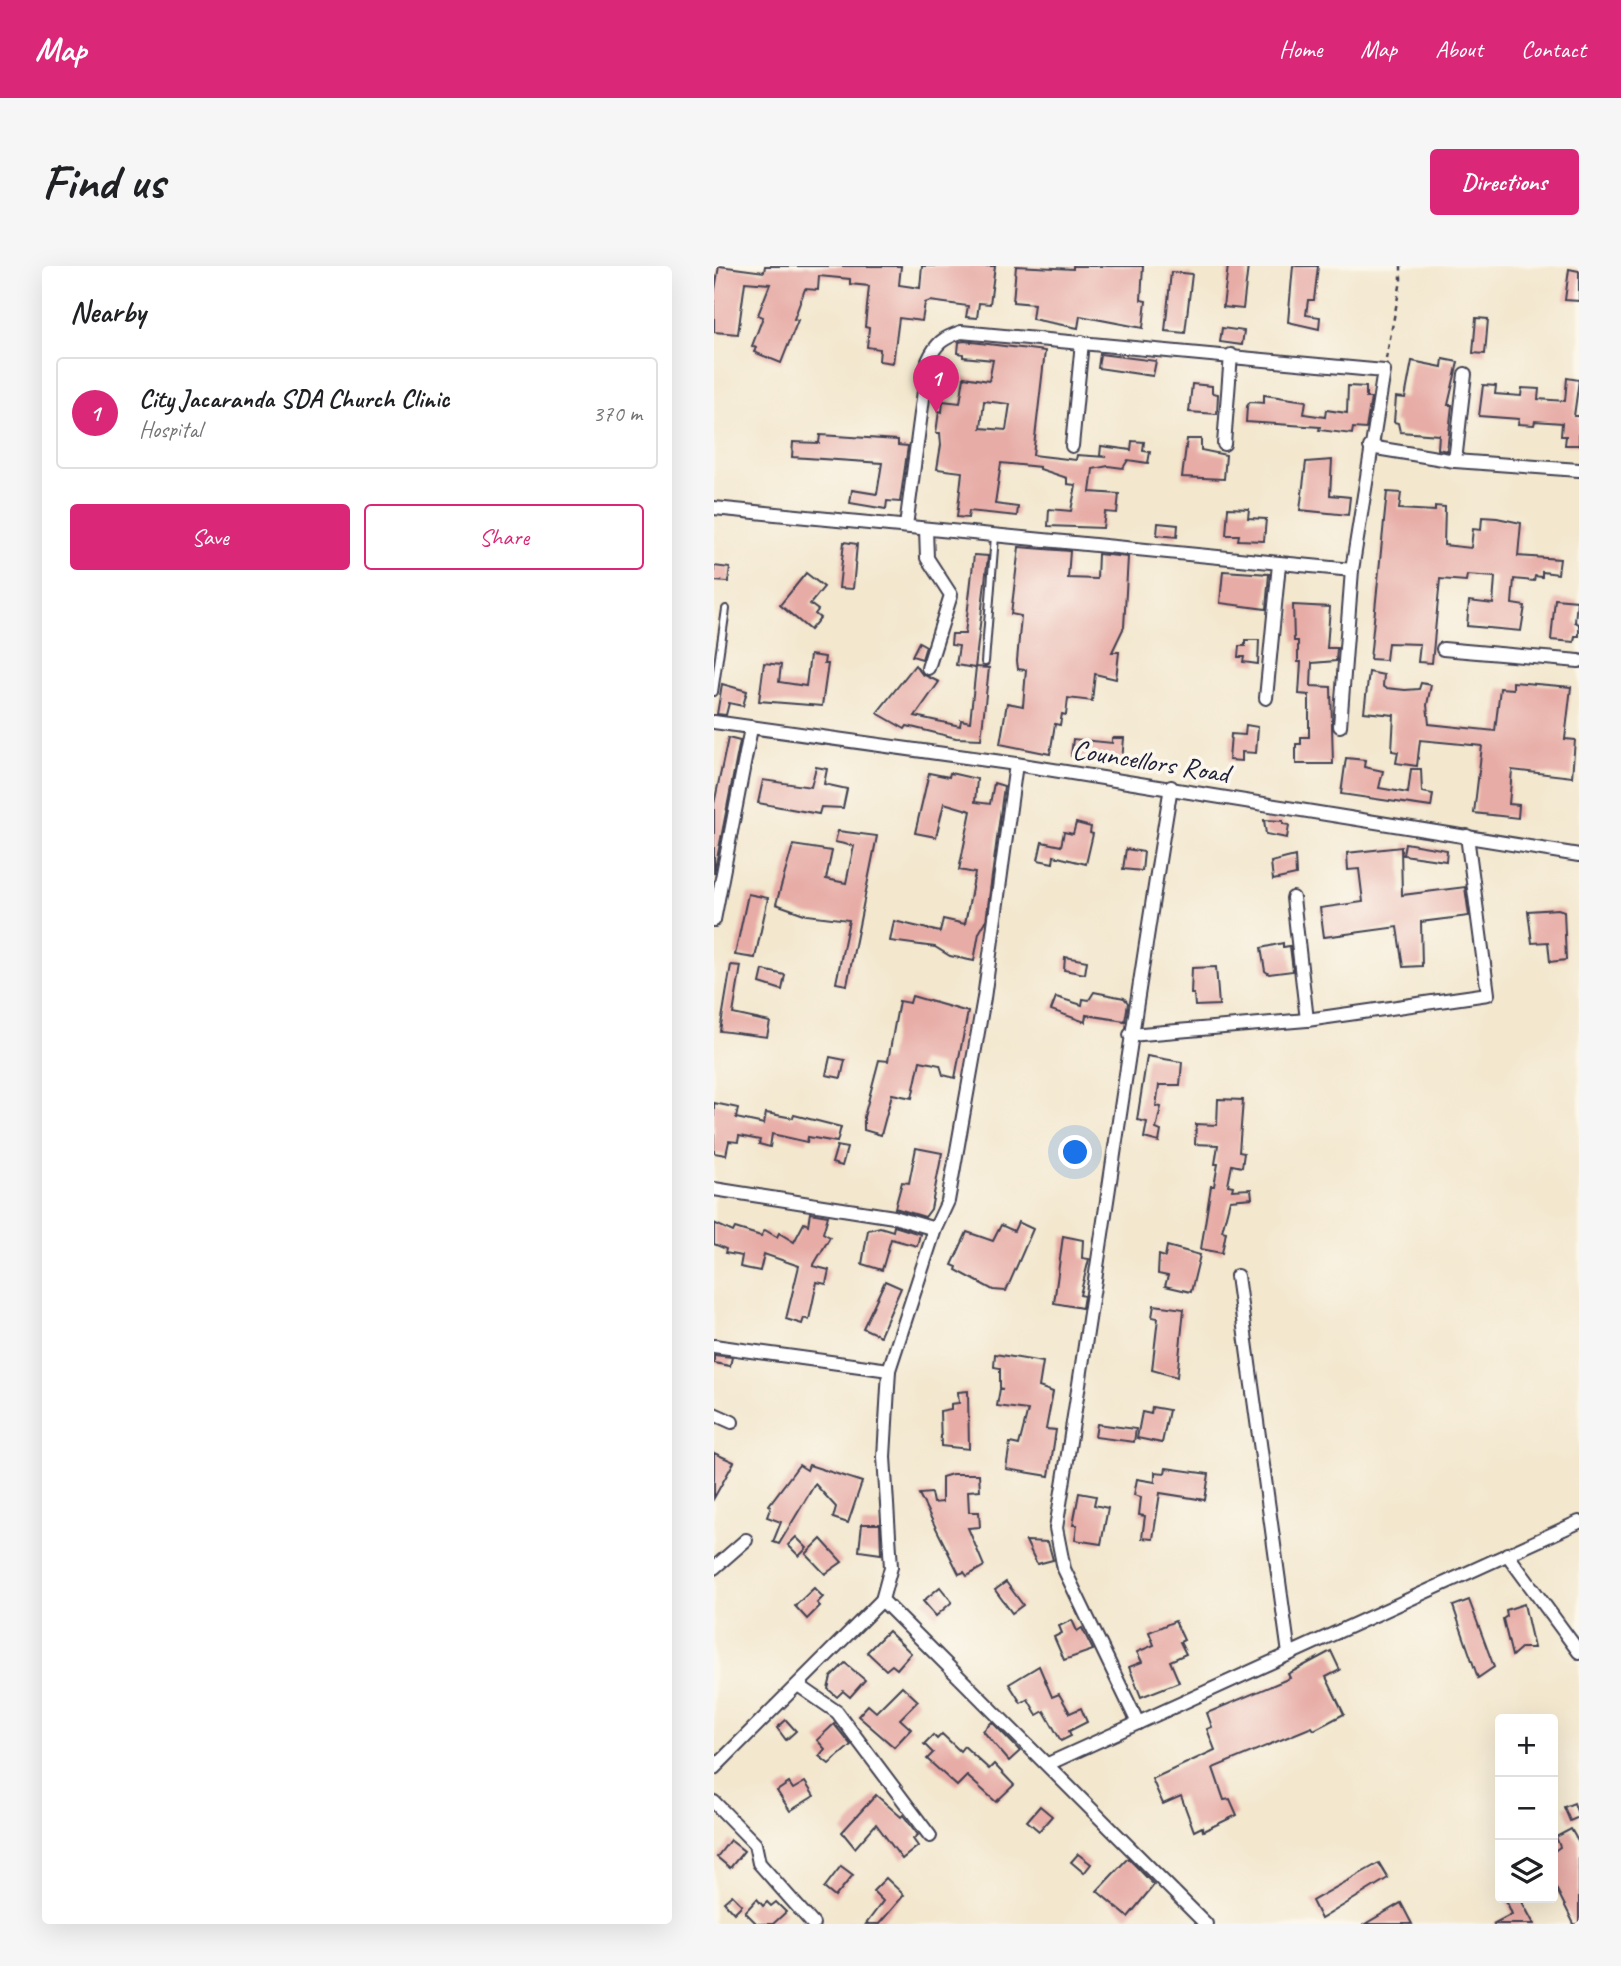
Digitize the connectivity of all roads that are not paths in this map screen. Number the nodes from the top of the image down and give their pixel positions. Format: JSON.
{"nodes":[{"id":1,"x":1082,"y":342,"type":"junction"},
{"id":2,"x":1231,"y":355,"type":"junction"},
{"id":3,"x":1465,"y":374,"type":"dead end"},
{"id":4,"x":1224,"y":444,"type":"dead end"},
{"id":5,"x":1072,"y":446,"type":"dead end"},
{"id":6,"x":1370,"y":447,"type":"junction"},
{"id":7,"x":1455,"y":461,"type":"junction"},
{"id":8,"x":1579,"y":470,"type":"edge"},
{"id":9,"x":714,"y":508,"type":"edge"},
{"id":10,"x":906,"y":526,"type":"junction"},
{"id":11,"x":926,"y":528,"type":"junction"},
{"id":12,"x":995,"y":536,"type":"junction"},
{"id":13,"x":1279,"y":564,"type":"junction"},
{"id":14,"x":1352,"y":570,"type":"junction"},
{"id":15,"x":726,"y":609,"type":"dead end"},
{"id":16,"x":1443,"y":649,"type":"dead end"},
{"id":17,"x":1579,"y":661,"type":"edge"},
{"id":18,"x":985,"y":662,"type":"dead end"},
{"id":19,"x":928,"y":668,"type":"dead end"},
{"id":20,"x":714,"y":692,"type":"edge"},
{"id":21,"x":1266,"y":698,"type":"dead end"},
{"id":22,"x":714,"y":722,"type":"edge"},
{"id":23,"x":1340,"y":726,"type":"dead end"},
{"id":24,"x":751,"y":728,"type":"junction"},
{"id":25,"x":1016,"y":764,"type":"junction"},
{"id":26,"x":1171,"y":788,"type":"junction"},
{"id":27,"x":1467,"y":836,"type":"junction"},
{"id":28,"x":1579,"y":855,"type":"edge"},
{"id":29,"x":1293,"y":898,"type":"dead end"},
{"id":30,"x":714,"y":920,"type":"edge"},
{"id":31,"x":1307,"y":1020,"type":"junction"},
{"id":32,"x":1130,"y":1035,"type":"junction"},
{"id":33,"x":714,"y":1189,"type":"edge"},
{"id":34,"x":935,"y":1228,"type":"junction"},
{"id":35,"x":1237,"y":1276,"type":"dead end"},
{"id":36,"x":714,"y":1346,"type":"edge"},
{"id":37,"x":890,"y":1370,"type":"junction"},
{"id":38,"x":714,"y":1414,"type":"edge"},
{"id":39,"x":732,"y":1422,"type":"dead end"},
{"id":40,"x":1579,"y":1522,"type":"edge"},
{"id":41,"x":746,"y":1539,"type":"dead end"},
{"id":42,"x":1507,"y":1554,"type":"junction"},
{"id":43,"x":714,"y":1569,"type":"edge"},
{"id":44,"x":882,"y":1600,"type":"junction"},
{"id":45,"x":1579,"y":1652,"type":"edge"},
{"id":46,"x":1289,"y":1654,"type":"junction"},
{"id":47,"x":798,"y":1685,"type":"junction"},
{"id":48,"x":1138,"y":1723,"type":"junction"},
{"id":49,"x":1048,"y":1764,"type":"junction"},
{"id":50,"x":714,"y":1768,"type":"edge"},
{"id":51,"x":714,"y":1802,"type":"edge"},
{"id":52,"x":930,"y":1836,"type":"dead end"},
{"id":53,"x":813,"y":1924,"type":"edge"},
{"id":54,"x":1206,"y":1924,"type":"edge"}],
"edges":[{"from":1,"to":2,"type":"street"},
{"from":1,"to":5,"type":"street"},
{"from":1,"to":10,"type":"street"},
{"from":2,"to":4,"type":"street"},
{"from":2,"to":6,"type":"street"},
{"from":3,"to":7,"type":"street"},
{"from":6,"to":7,"type":"street"},
{"from":6,"to":14,"type":"street"},
{"from":7,"to":8,"type":"street"},
{"from":9,"to":10,"type":"street"},
{"from":10,"to":11,"type":"street"},
{"from":11,"to":12,"type":"street"},
{"from":11,"to":19,"type":"street"},
{"from":12,"to":13,"type":"street"},
{"from":12,"to":18,"type":"lane"},
{"from":13,"to":14,"type":"street"},
{"from":13,"to":21,"type":"street"},
{"from":14,"to":23,"type":"street"},
{"from":15,"to":20,"type":"lane"},
{"from":16,"to":17,"type":"street"},
{"from":22,"to":24,"type":"street","name":"Councellors Road"},
{"from":24,"to":25,"type":"street","name":"Councellors Road"},
{"from":24,"to":30,"type":"street"},
{"from":25,"to":26,"type":"street","name":"Councellors Road"},
{"from":25,"to":34,"type":"street"},
{"from":26,"to":27,"type":"street","name":"Councellors Road"},
{"from":26,"to":32,"type":"street"},
{"from":27,"to":28,"type":"street","name":"Councellors Road"},
{"from":27,"to":31,"type":"street"},
{"from":29,"to":31,"type":"street"},
{"from":31,"to":32,"type":"street"},
{"from":32,"to":48,"type":"street"},
{"from":33,"to":34,"type":"street"},
{"from":34,"to":37,"type":"street"},
{"from":35,"to":46,"type":"street"},
{"from":36,"to":37,"type":"street"},
{"from":37,"to":44,"type":"street"},
{"from":38,"to":39,"type":"street"},
{"from":40,"to":42,"type":"street"},
{"from":41,"to":43,"type":"street"},
{"from":42,"to":45,"type":"street"},
{"from":42,"to":46,"type":"street"},
{"from":44,"to":47,"type":"street"},
{"from":44,"to":49,"type":"street"},
{"from":46,"to":48,"type":"street"},
{"from":47,"to":50,"type":"street"},
{"from":47,"to":52,"type":"street"},
{"from":48,"to":49,"type":"street"},
{"from":49,"to":54,"type":"street"},
{"from":51,"to":53,"type":"street"}]}
